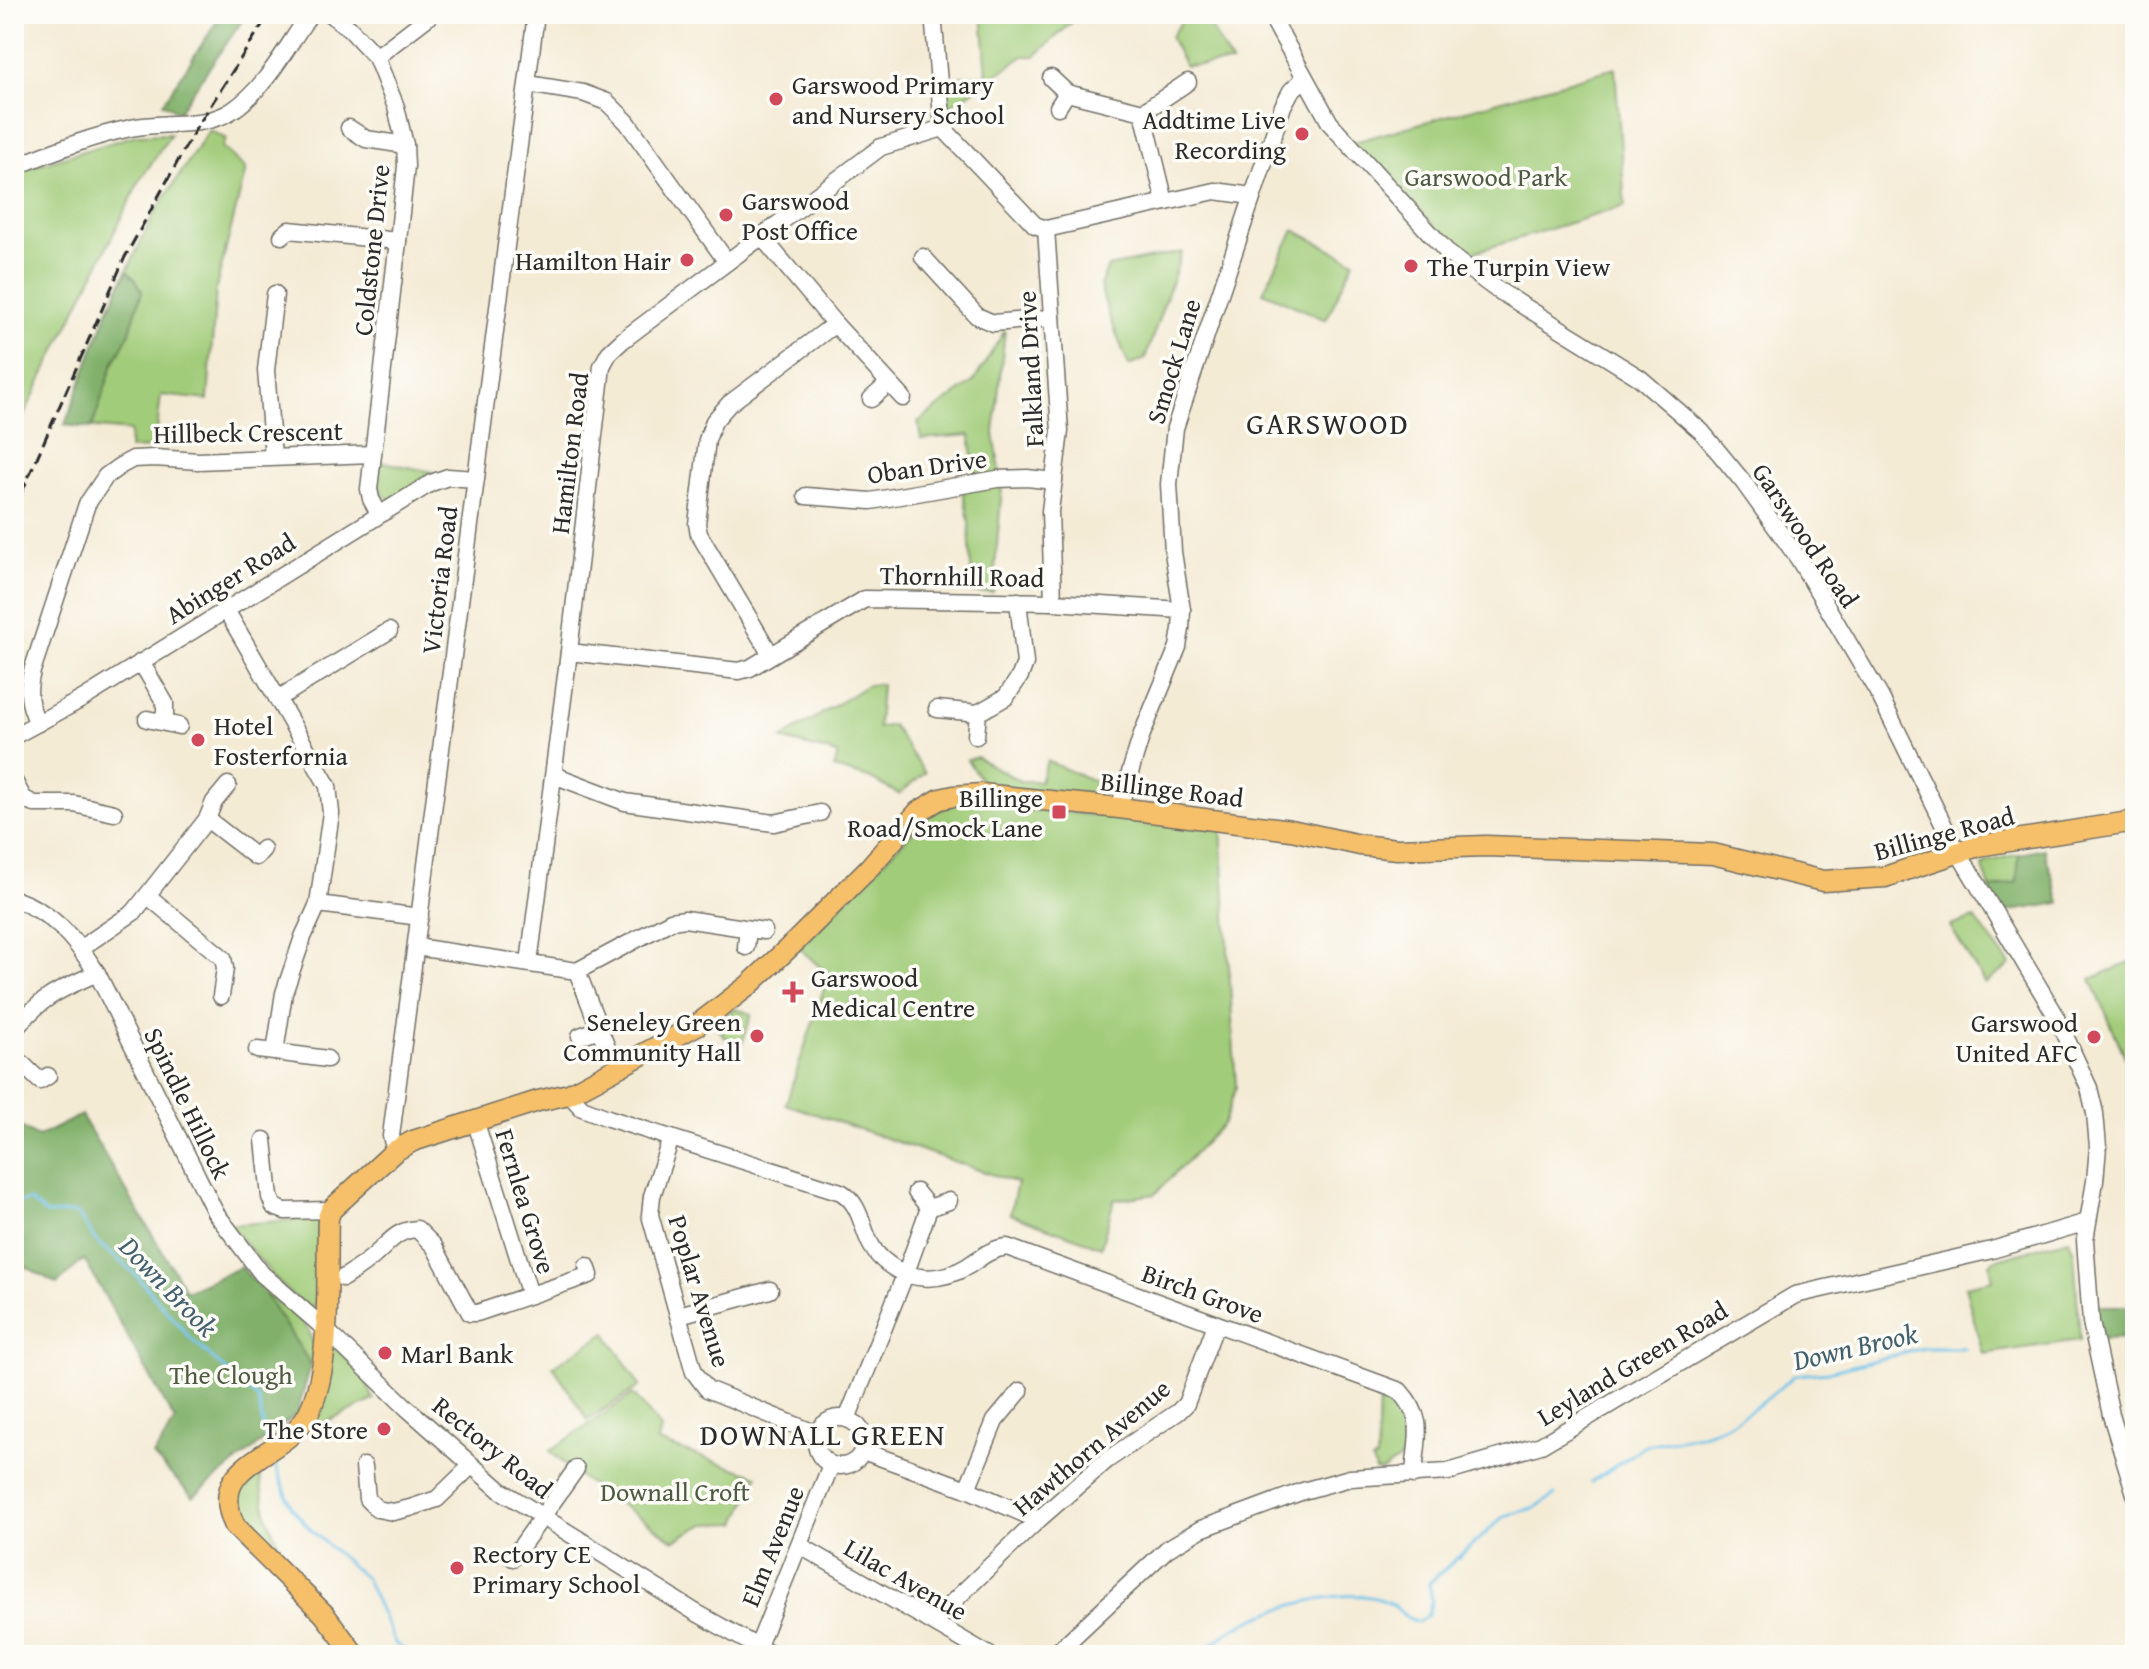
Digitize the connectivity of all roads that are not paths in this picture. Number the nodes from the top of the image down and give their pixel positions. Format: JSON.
{"nodes":[{"id":1,"x":310,"y":14,"type":"edge"},
{"id":2,"x":330,"y":14,"type":"edge"},
{"id":3,"x":536,"y":14,"type":"edge"},
{"id":4,"x":933,"y":14,"type":"edge"},
{"id":5,"x":1270,"y":14,"type":"edge"},
{"id":6,"x":434,"y":16,"type":"edge"},
{"id":7,"x":376,"y":57,"type":"junction"},
{"id":8,"x":1051,"y":78,"type":"dead end"},
{"id":9,"x":1304,"y":79,"type":"junction"},
{"id":10,"x":1188,"y":83,"type":"dead end"},
{"id":11,"x":528,"y":84,"type":"junction"},
{"id":12,"x":1143,"y":112,"type":"junction"},
{"id":13,"x":943,"y":128,"type":"junction"},
{"id":14,"x":353,"y":134,"type":"dead end"},
{"id":15,"x":405,"y":145,"type":"junction"},
{"id":16,"x":14,"y":167,"type":"edge"},
{"id":17,"x":1252,"y":196,"type":"junction"},
{"id":18,"x":1165,"y":202,"type":"junction"},
{"id":19,"x":1046,"y":229,"type":"junction"},
{"id":20,"x":285,"y":230,"type":"dead end"},
{"id":21,"x":762,"y":237,"type":"junction"},
{"id":22,"x":398,"y":241,"type":"junction"},
{"id":23,"x":920,"y":254,"type":"dead end"},
{"id":24,"x":727,"y":262,"type":"junction"},
{"id":25,"x":278,"y":303,"type":"dead end"},
{"id":26,"x":1052,"y":318,"type":"junction"},
{"id":27,"x":835,"y":324,"type":"junction"},
{"id":28,"x":889,"y":383,"type":"junction"},
{"id":29,"x":903,"y":398,"type":"dead end"},
{"id":30,"x":871,"y":399,"type":"dead end"},
{"id":31,"x":372,"y":454,"type":"junction"},
{"id":32,"x":273,"y":457,"type":"junction"},
{"id":33,"x":476,"y":479,"type":"junction"},
{"id":34,"x":1054,"y":481,"type":"junction"},
{"id":35,"x":806,"y":496,"type":"dead end"},
{"id":36,"x":379,"y":514,"type":"junction"},
{"id":37,"x":1018,"y":601,"type":"junction"},
{"id":38,"x":1053,"y":602,"type":"junction"},
{"id":39,"x":226,"y":610,"type":"junction"},
{"id":40,"x":1182,"y":610,"type":"junction"},
{"id":41,"x":383,"y":641,"type":"dead end"},
{"id":42,"x":569,"y":652,"type":"junction"},
{"id":43,"x":771,"y":655,"type":"junction"},
{"id":44,"x":141,"y":662,"type":"junction"},
{"id":45,"x":279,"y":698,"type":"junction"},
{"id":46,"x":937,"y":709,"type":"dead end"},
{"id":47,"x":978,"y":713,"type":"junction"},
{"id":48,"x":147,"y":719,"type":"dead end"},
{"id":49,"x":38,"y":723,"type":"junction"},
{"id":50,"x":14,"y":736,"type":"edge"},
{"id":51,"x":976,"y":736,"type":"dead end"},
{"id":52,"x":554,"y":775,"type":"junction"},
{"id":53,"x":14,"y":781,"type":"edge"},
{"id":54,"x":228,"y":785,"type":"dead end"},
{"id":55,"x":1119,"y":808,"type":"junction"},
{"id":56,"x":114,"y":813,"type":"dead end"},
{"id":57,"x":207,"y":819,"type":"junction"},
{"id":58,"x":2135,"y":821,"type":"edge"},
{"id":59,"x":810,"y":835,"type":"dead end"},
{"id":60,"x":1958,"y":851,"type":"junction"},
{"id":61,"x":261,"y":856,"type":"dead end"},
{"id":62,"x":148,"y":896,"type":"junction"},
{"id":63,"x":14,"y":899,"type":"edge"},
{"id":64,"x":318,"y":904,"type":"junction"},
{"id":65,"x":420,"y":917,"type":"junction"},
{"id":66,"x":416,"y":947,"type":"junction"},
{"id":67,"x":746,"y":947,"type":"dead end"},
{"id":68,"x":81,"y":948,"type":"junction"},
{"id":69,"x":529,"y":963,"type":"junction"},
{"id":70,"x":577,"y":971,"type":"junction"},
{"id":71,"x":97,"y":973,"type":"junction"},
{"id":72,"x":217,"y":990,"type":"dead end"},
{"id":73,"x":600,"y":1029,"type":"junction"},
{"id":74,"x":14,"y":1030,"type":"edge"},
{"id":75,"x":580,"y":1036,"type":"dead end"},
{"id":76,"x":607,"y":1048,"type":"dead end"},
{"id":77,"x":257,"y":1050,"type":"dead end"},
{"id":78,"x":275,"y":1052,"type":"junction"},
{"id":79,"x":14,"y":1056,"type":"edge"},
{"id":80,"x":327,"y":1059,"type":"dead end"},
{"id":81,"x":48,"y":1076,"type":"dead end"},
{"id":82,"x":569,"y":1094,"type":"junction"},
{"id":83,"x":475,"y":1120,"type":"junction"},
{"id":84,"x":671,"y":1138,"type":"junction"},
{"id":85,"x":264,"y":1140,"type":"dead end"},
{"id":86,"x":395,"y":1151,"type":"junction"},
{"id":87,"x":916,"y":1192,"type":"dead end"},
{"id":88,"x":949,"y":1201,"type":"dead end"},
{"id":89,"x":929,"y":1208,"type":"junction"},
{"id":90,"x":331,"y":1210,"type":"junction"},
{"id":91,"x":2087,"y":1222,"type":"junction"},
{"id":92,"x":587,"y":1266,"type":"dead end"},
{"id":93,"x":348,"y":1269,"type":"dead end"},
{"id":94,"x":905,"y":1275,"type":"junction"},
{"id":95,"x":770,"y":1290,"type":"dead end"},
{"id":96,"x":530,"y":1295,"type":"junction"},
{"id":97,"x":679,"y":1315,"type":"junction"},
{"id":98,"x":1216,"y":1324,"type":"junction"},
{"id":99,"x":325,"y":1329,"type":"junction"},
{"id":100,"x":1020,"y":1391,"type":"dead end"},
{"id":101,"x":847,"y":1419,"type":"junction"},
{"id":102,"x":817,"y":1434,"type":"junction"},
{"id":103,"x":863,"y":1451,"type":"junction"},
{"id":104,"x":831,"y":1465,"type":"junction"},
{"id":105,"x":471,"y":1466,"type":"junction"},
{"id":106,"x":360,"y":1469,"type":"dead end"},
{"id":107,"x":576,"y":1469,"type":"dead end"},
{"id":108,"x":1414,"y":1475,"type":"junction"},
{"id":109,"x":967,"y":1489,"type":"junction"},
{"id":110,"x":2135,"y":1494,"type":"edge"},
{"id":111,"x":542,"y":1518,"type":"junction"},
{"id":112,"x":1038,"y":1520,"type":"junction"},
{"id":113,"x":799,"y":1545,"type":"junction"},
{"id":114,"x":513,"y":1558,"type":"dead end"},
{"id":115,"x":933,"y":1621,"type":"junction"},
{"id":116,"x":765,"y":1650,"type":"edge"},
{"id":117,"x":355,"y":1655,"type":"edge"},
{"id":118,"x":989,"y":1655,"type":"edge"},
{"id":119,"x":1054,"y":1655,"type":"edge"}],
"edges":[{"from":1,"to":16,"type":"street"},
{"from":2,"to":7,"type":"street","name":"Coldstone Drive"},
{"from":3,"to":11,"type":"street","name":"Victoria Road"},
{"from":4,"to":13,"type":"street"},
{"from":5,"to":9,"type":"street","name":"Garswood Road"},
{"from":6,"to":7,"type":"street"},
{"from":7,"to":15,"type":"street","name":"Coldstone Drive"},
{"from":8,"to":12,"type":"street"},
{"from":9,"to":17,"type":"street","name":"Smock Lane"},
{"from":9,"to":60,"type":"street","name":"Garswood Road"},
{"from":10,"to":12,"type":"street"},
{"from":11,"to":24,"type":"street"},
{"from":11,"to":33,"type":"street","name":"Victoria Road"},
{"from":12,"to":18,"type":"street"},
{"from":13,"to":19,"type":"street"},
{"from":13,"to":21,"type":"street","name":"Hamilton Road"},
{"from":14,"to":15,"type":"street"},
{"from":15,"to":22,"type":"street","name":"Coldstone Drive"},
{"from":17,"to":18,"type":"street"},
{"from":17,"to":40,"type":"street","name":"Smock Lane"},
{"from":18,"to":19,"type":"street"},
{"from":19,"to":26,"type":"street","name":"Falkland Drive"},
{"from":20,"to":22,"type":"street"},
{"from":21,"to":24,"type":"street","name":"Hamilton Road"},
{"from":21,"to":27,"type":"street"},
{"from":22,"to":31,"type":"street","name":"Coldstone Drive"},
{"from":23,"to":26,"type":"street"},
{"from":24,"to":42,"type":"street","name":"Hamilton Road"},
{"from":25,"to":32,"type":"street"},
{"from":26,"to":34,"type":"street","name":"Falkland Drive"},
{"from":27,"to":28,"type":"street"},
{"from":27,"to":43,"type":"street"},
{"from":28,"to":29,"type":"street"},
{"from":28,"to":30,"type":"street"},
{"from":31,"to":32,"type":"street","name":"Hillbeck Crescent"},
{"from":31,"to":36,"type":"street","name":"Coldstone Drive"},
{"from":32,"to":49,"type":"street","name":"Hillbeck Crescent"},
{"from":33,"to":36,"type":"street","name":"Abinger Road"},
{"from":33,"to":65,"type":"street","name":"Victoria Road"},
{"from":34,"to":35,"type":"street","name":"Oban Drive"},
{"from":34,"to":38,"type":"street","name":"Falkland Drive"},
{"from":36,"to":39,"type":"street","name":"Abinger Road"},
{"from":37,"to":38,"type":"street","name":"Thornhill Road"},
{"from":37,"to":43,"type":"street","name":"Thornhill Road"},
{"from":37,"to":47,"type":"street"},
{"from":38,"to":40,"type":"street","name":"Thornhill Road"},
{"from":39,"to":44,"type":"street","name":"Abinger Road"},
{"from":39,"to":45,"type":"street"},
{"from":40,"to":55,"type":"street","name":"Smock Lane"},
{"from":41,"to":45,"type":"street"},
{"from":42,"to":43,"type":"street","name":"Thornhill Road"},
{"from":42,"to":52,"type":"street","name":"Hamilton Road"},
{"from":44,"to":48,"type":"street"},
{"from":44,"to":49,"type":"street","name":"Abinger Road"},
{"from":45,"to":64,"type":"street"},
{"from":46,"to":47,"type":"street"},
{"from":47,"to":51,"type":"street"},
{"from":49,"to":50,"type":"street","name":"Abinger Road"},
{"from":52,"to":59,"type":"street"},
{"from":52,"to":69,"type":"street","name":"Hamilton Road"},
{"from":53,"to":56,"type":"street"},
{"from":54,"to":57,"type":"street"},
{"from":55,"to":60,"type":"main road","name":"Billinge Road"},
{"from":55,"to":82,"type":"main road","name":"Billinge Road"},
{"from":57,"to":61,"type":"street"},
{"from":57,"to":62,"type":"street"},
{"from":58,"to":60,"type":"main road","name":"Billinge Road"},
{"from":60,"to":91,"type":"street","name":"Garswood Road"},
{"from":62,"to":68,"type":"street"},
{"from":62,"to":72,"type":"street"},
{"from":63,"to":68,"type":"street","name":"Spindle Hillock"},
{"from":64,"to":65,"type":"street"},
{"from":64,"to":78,"type":"street"},
{"from":65,"to":66,"type":"street","name":"Victoria Road"},
{"from":66,"to":69,"type":"street"},
{"from":66,"to":86,"type":"street","name":"Victoria Road"},
{"from":67,"to":70,"type":"street"},
{"from":68,"to":71,"type":"street","name":"Spindle Hillock"},
{"from":69,"to":70,"type":"street"},
{"from":70,"to":73,"type":"street"},
{"from":71,"to":74,"type":"street"},
{"from":71,"to":99,"type":"street","name":"Spindle Hillock"},
{"from":73,"to":75,"type":"street"},
{"from":73,"to":76,"type":"street"},
{"from":77,"to":78,"type":"street"},
{"from":78,"to":80,"type":"street"},
{"from":79,"to":81,"type":"street"},
{"from":82,"to":83,"type":"main road","name":"Billinge Road"},
{"from":82,"to":84,"type":"street"},
{"from":83,"to":86,"type":"main road","name":"Billinge Road"},
{"from":83,"to":96,"type":"street","name":"Fernlea Grove"},
{"from":84,"to":94,"type":"street"},
{"from":84,"to":97,"type":"street","name":"Poplar Avenue"},
{"from":85,"to":90,"type":"street"},
{"from":86,"to":90,"type":"main road","name":"Billinge Road"},
{"from":87,"to":89,"type":"street"},
{"from":88,"to":89,"type":"street"},
{"from":89,"to":94,"type":"street"},
{"from":90,"to":99,"type":"main road"},
{"from":91,"to":108,"type":"street","name":"Leyland Green Road"},
{"from":91,"to":110,"type":"street","name":"Garswood Road"},
{"from":92,"to":96,"type":"street","name":"Fernlea Grove"},
{"from":93,"to":96,"type":"street","name":"Fernlea Grove"},
{"from":94,"to":98,"type":"street","name":"Birch Grove"},
{"from":94,"to":101,"type":"street"},
{"from":95,"to":97,"type":"street"},
{"from":97,"to":102,"type":"street","name":"Poplar Avenue"},
{"from":98,"to":108,"type":"street","name":"Birch Grove"},
{"from":98,"to":112,"type":"street","name":"Hawthorn Avenue"},
{"from":99,"to":105,"type":"street","name":"Rectory Road"},
{"from":99,"to":117,"type":"main road"},
{"from":100,"to":109,"type":"street"},
{"from":101,"to":102,"type":"street"},
{"from":101,"to":103,"type":"street"},
{"from":102,"to":104,"type":"street","name":"Elm Avenue"},
{"from":103,"to":104,"type":"street","name":"Elm Avenue"},
{"from":103,"to":109,"type":"street"},
{"from":104,"to":113,"type":"street","name":"Elm Avenue"},
{"from":105,"to":106,"type":"street"},
{"from":105,"to":111,"type":"street","name":"Rectory Road"},
{"from":107,"to":111,"type":"street"},
{"from":108,"to":119,"type":"street","name":"Leyland Green Road"},
{"from":109,"to":112,"type":"street"},
{"from":111,"to":114,"type":"street"},
{"from":111,"to":116,"type":"street","name":"Rectory Road"},
{"from":112,"to":115,"type":"street","name":"Hawthorn Avenue"},
{"from":113,"to":115,"type":"street","name":"Lilac Avenue"},
{"from":113,"to":116,"type":"street","name":"Elm Avenue"},
{"from":115,"to":118,"type":"street","name":"Lilac Avenue"}]}
